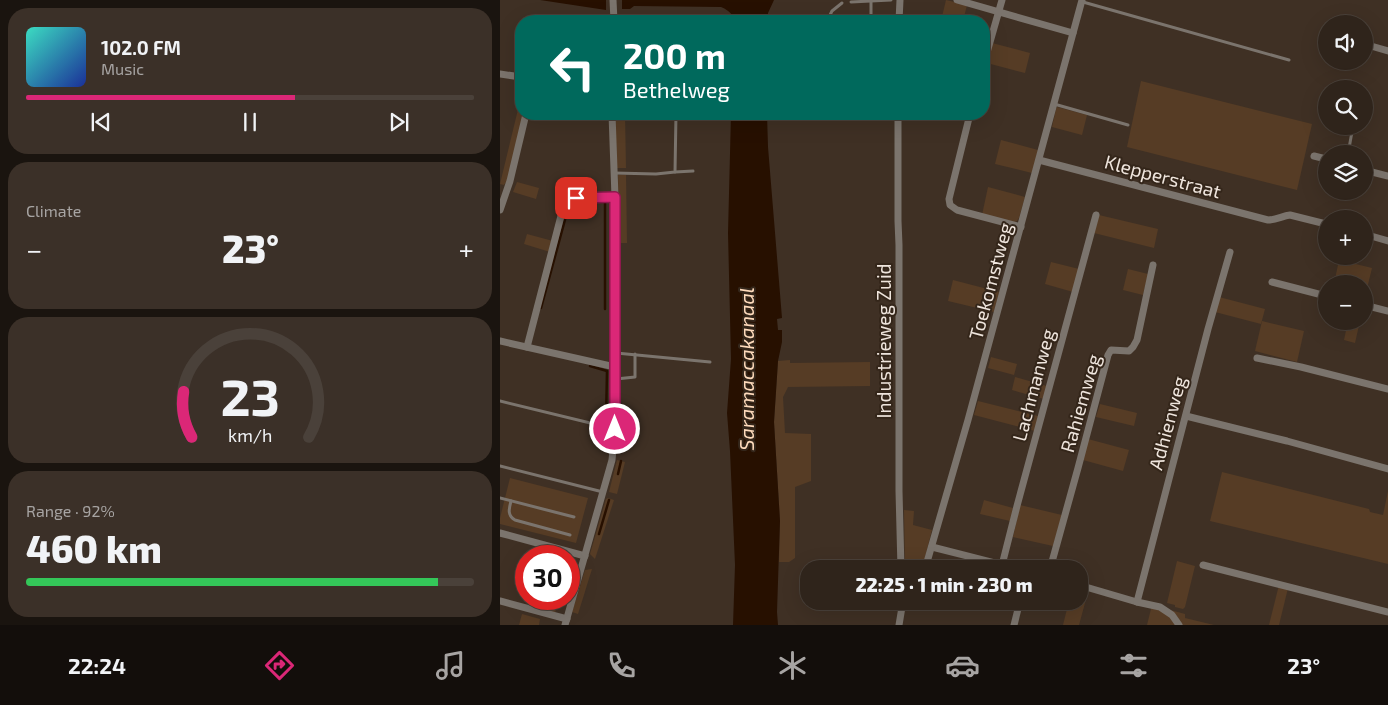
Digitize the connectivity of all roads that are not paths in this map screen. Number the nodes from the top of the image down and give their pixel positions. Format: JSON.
{"nodes":[{"id":1,"x":613,"y":0,"type":"edge"},
{"id":2,"x":891,"y":0,"type":"edge"},
{"id":3,"x":900,"y":0,"type":"edge"},
{"id":4,"x":958,"y":0,"type":"edge"},
{"id":5,"x":1002,"y":0,"type":"edge"},
{"id":6,"x":871,"y":1,"type":"edge"},
{"id":7,"x":1082,"y":1,"type":"edge"},
{"id":8,"x":851,"y":2,"type":"dead end"},
{"id":9,"x":842,"y":3,"type":"dead end"},
{"id":10,"x":999,"y":11,"type":"junction"},
{"id":11,"x":614,"y":15,"type":"edge"},
{"id":12,"x":830,"y":15,"type":"edge"},
{"id":13,"x":871,"y":15,"type":"edge"},
{"id":14,"x":899,"y":15,"type":"edge"},
{"id":15,"x":1073,"y":33,"type":"junction"},
{"id":16,"x":990,"y":42,"type":"edge"},
{"id":17,"x":1373,"y":47,"type":"edge"},
{"id":18,"x":1388,"y":51,"type":"edge"},
{"id":19,"x":1289,"y":60,"type":"dead end"},
{"id":20,"x":500,"y":74,"type":"edge"},
{"id":21,"x":515,"y":77,"type":"edge"},
{"id":22,"x":1054,"y":104,"type":"junction"},
{"id":23,"x":525,"y":120,"type":"edge"},
{"id":24,"x":612,"y":120,"type":"edge"},
{"id":25,"x":676,"y":120,"type":"edge"},
{"id":26,"x":898,"y":120,"type":"edge"},
{"id":27,"x":969,"y":120,"type":"edge"},
{"id":28,"x":1128,"y":125,"type":"dead end"},
{"id":29,"x":1314,"y":156,"type":"dead end"},
{"id":30,"x":1318,"y":157,"type":"edge"},
{"id":31,"x":1039,"y":160,"type":"junction"},
{"id":32,"x":693,"y":170,"type":"dead end"},
{"id":33,"x":675,"y":172,"type":"junction"},
{"id":34,"x":1373,"y":172,"type":"edge"},
{"id":35,"x":614,"y":173,"type":"junction"},
{"id":36,"x":1388,"y":176,"type":"edge"},
{"id":37,"x":615,"y":197,"type":"junction"},
{"id":38,"x":500,"y":210,"type":"edge"},
{"id":39,"x":1096,"y":215,"type":"dead end"},
{"id":40,"x":1318,"y":222,"type":"edge"},
{"id":41,"x":1021,"y":227,"type":"junction"},
{"id":42,"x":1373,"y":237,"type":"edge"},
{"id":43,"x":1388,"y":241,"type":"edge"},
{"id":44,"x":1230,"y":252,"type":"dead end"},
{"id":45,"x":1153,"y":265,"type":"dead end"},
{"id":46,"x":1272,"y":282,"type":"dead end"},
{"id":47,"x":1318,"y":294,"type":"edge"},
{"id":48,"x":1373,"y":308,"type":"edge"},
{"id":49,"x":1388,"y":312,"type":"edge"},
{"id":50,"x":500,"y":341,"type":"edge"},
{"id":51,"x":527,"y":347,"type":"junction"},
{"id":52,"x":615,"y":352,"type":"junction"},
{"id":53,"x":635,"y":354,"type":"junction"},
{"id":54,"x":1257,"y":358,"type":"dead end"},
{"id":55,"x":710,"y":362,"type":"dead end"},
{"id":56,"x":615,"y":367,"type":"junction"},
{"id":57,"x":615,"y":380,"type":"junction"},
{"id":58,"x":1388,"y":389,"type":"edge"},
{"id":59,"x":500,"y":400,"type":"edge"},
{"id":60,"x":1186,"y":416,"type":"junction"},
{"id":61,"x":615,"y":429,"type":"junction"},
{"id":62,"x":500,"y":466,"type":"edge"},
{"id":63,"x":1388,"y":469,"type":"edge"},
{"id":64,"x":604,"y":492,"type":"junction"},
{"id":65,"x":500,"y":498,"type":"edge"},
{"id":66,"x":511,"y":501,"type":"junction"},
{"id":67,"x":574,"y":517,"type":"dead end"},
{"id":68,"x":500,"y":533,"type":"edge"},
{"id":69,"x":570,"y":535,"type":"dead end"},
{"id":70,"x":932,"y":547,"type":"junction"},
{"id":71,"x":586,"y":556,"type":"junction"},
{"id":72,"x":901,"y":560,"type":"edge"},
{"id":73,"x":928,"y":560,"type":"edge"},
{"id":74,"x":983,"y":560,"type":"edge"},
{"id":75,"x":1003,"y":560,"type":"edge"},
{"id":76,"x":1052,"y":560,"type":"edge"},
{"id":77,"x":1203,"y":565,"type":"dead end"},
{"id":78,"x":1088,"y":588,"type":"edge"},
{"id":79,"x":500,"y":601,"type":"edge"},
{"id":80,"x":1137,"y":602,"type":"junction"},
{"id":81,"x":902,"y":610,"type":"edge"},
{"id":82,"x":1018,"y":610,"type":"edge"},
{"id":83,"x":1388,"y":612,"type":"edge"},
{"id":84,"x":566,"y":622,"type":"edge"},
{"id":85,"x":899,"y":625,"type":"edge"},
{"id":86,"x":1014,"y":625,"type":"edge"},
{"id":87,"x":1179,"y":625,"type":"edge"}],
"edges":[{"from":1,"to":11,"type":"street"},
{"from":2,"to":6,"type":"lane"},
{"from":3,"to":14,"type":"street"},
{"from":4,"to":10,"type":"street"},
{"from":5,"to":10,"type":"street"},
{"from":6,"to":8,"type":"lane"},
{"from":6,"to":13,"type":"lane"},
{"from":7,"to":15,"type":"street","name":"Toekomstweg"},
{"from":7,"to":19,"type":"lane"},
{"from":9,"to":12,"type":"lane"},
{"from":10,"to":15,"type":"street"},
{"from":10,"to":16,"type":"street"},
{"from":15,"to":22,"type":"street","name":"Toekomstweg"},
{"from":17,"to":18,"type":"street"},
{"from":20,"to":21,"type":"street"},
{"from":22,"to":28,"type":"lane"},
{"from":22,"to":31,"type":"street","name":"Toekomstweg"},
{"from":23,"to":38,"type":"street"},
{"from":24,"to":35,"type":"street"},
{"from":25,"to":33,"type":"lane"},
{"from":26,"to":72,"type":"street","name":"Industrieweg Zuid"},
{"from":27,"to":41,"type":"street"},
{"from":29,"to":30,"type":"street"},
{"from":31,"to":40,"type":"street","name":"Klepperstraat"},
{"from":31,"to":41,"type":"street","name":"Toekomstweg"},
{"from":32,"to":33,"type":"lane"},
{"from":33,"to":35,"type":"lane"},
{"from":34,"to":36,"type":"street"},
{"from":35,"to":37,"type":"street"},
{"from":37,"to":51,"type":"street"},
{"from":37,"to":52,"type":"street"},
{"from":39,"to":75,"type":"street","name":"Lachmanweg"},
{"from":41,"to":70,"type":"street","name":"Toekomstweg"},
{"from":42,"to":43,"type":"street"},
{"from":44,"to":60,"type":"street","name":"Adhienweg"},
{"from":45,"to":76,"type":"street","name":"Rahiemweg"},
{"from":46,"to":47,"type":"street"},
{"from":48,"to":49,"type":"street"},
{"from":50,"to":51,"type":"street"},
{"from":51,"to":56,"type":"street"},
{"from":52,"to":53,"type":"lane"},
{"from":52,"to":56,"type":"street"},
{"from":53,"to":55,"type":"lane"},
{"from":53,"to":57,"type":"lane"},
{"from":54,"to":58,"type":"street"},
{"from":56,"to":57,"type":"street"},
{"from":57,"to":61,"type":"street"},
{"from":59,"to":61,"type":"lane"},
{"from":60,"to":63,"type":"street"},
{"from":60,"to":80,"type":"street","name":"Adhienweg"},
{"from":61,"to":64,"type":"street"},
{"from":62,"to":64,"type":"lane"},
{"from":64,"to":71,"type":"street"},
{"from":65,"to":66,"type":"lane"},
{"from":66,"to":67,"type":"lane"},
{"from":66,"to":69,"type":"lane"},
{"from":68,"to":71,"type":"street"},
{"from":70,"to":73,"type":"street","name":"Toekomstweg"},
{"from":70,"to":74,"type":"street"},
{"from":71,"to":84,"type":"street"},
{"from":77,"to":83,"type":"street"},
{"from":78,"to":80,"type":"street"},
{"from":79,"to":84,"type":"street"},
{"from":80,"to":87,"type":"street"},
{"from":81,"to":85,"type":"street"},
{"from":82,"to":86,"type":"street"}]}
